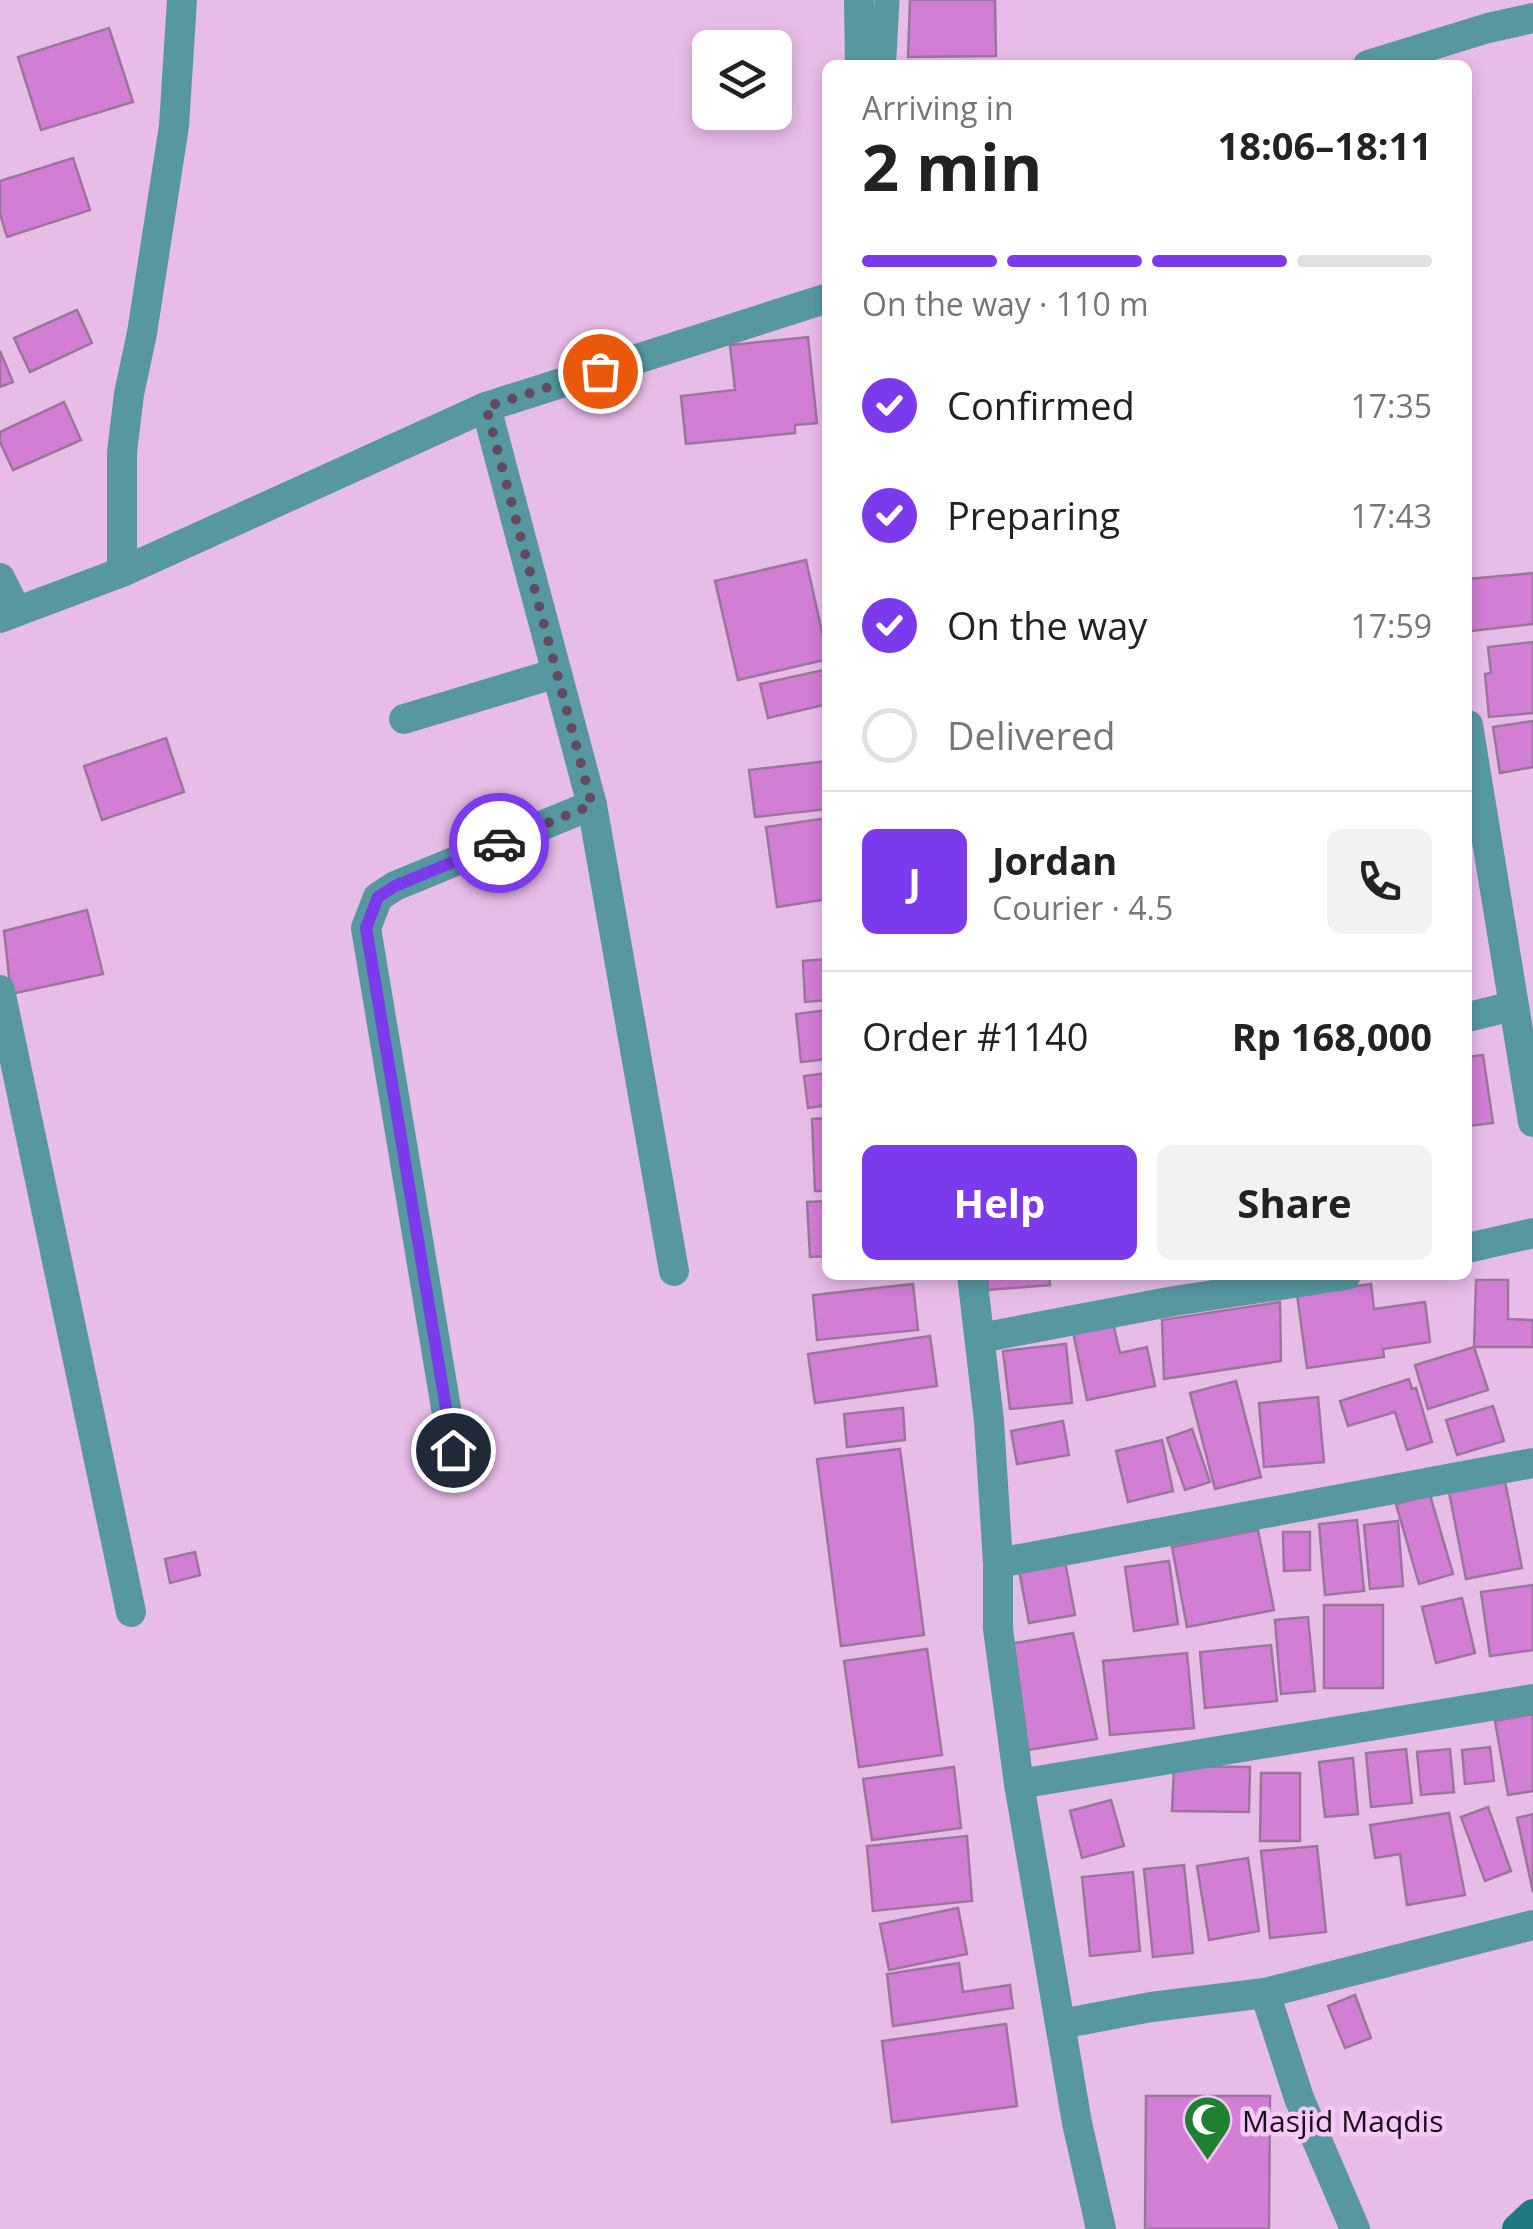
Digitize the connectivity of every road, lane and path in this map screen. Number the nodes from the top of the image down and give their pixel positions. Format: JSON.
{"nodes":[{"id":1,"x":182,"y":0,"type":"edge"},
{"id":2,"x":859,"y":0,"type":"edge"},
{"id":3,"x":886,"y":0,"type":"edge"},
{"id":4,"x":1533,"y":18,"type":"edge"},
{"id":5,"x":872,"y":60,"type":"edge"},
{"id":6,"x":1384,"y":60,"type":"edge"},
{"id":7,"x":822,"y":300,"type":"edge"},
{"id":8,"x":486,"y":407,"type":"junction"},
{"id":9,"x":122,"y":572,"type":"junction"},
{"id":10,"x":0,"y":578,"type":"edge"},
{"id":11,"x":8,"y":614,"type":"edge"},
{"id":12,"x":557,"y":674,"type":"junction"},
{"id":13,"x":404,"y":719,"type":"dead end"},
{"id":14,"x":1473,"y":787,"type":"edge"},
{"id":15,"x":592,"y":805,"type":"junction"},
{"id":16,"x":0,"y":990,"type":"edge"},
{"id":17,"x":1512,"y":1006,"type":"junction"},
{"id":18,"x":1472,"y":1015,"type":"edge"},
{"id":19,"x":1533,"y":1122,"type":"edge"},
{"id":20,"x":1533,"y":1233,"type":"edge"},
{"id":21,"x":1472,"y":1247,"type":"edge"},
{"id":22,"x":674,"y":1271,"type":"dead end"},
{"id":23,"x":973,"y":1280,"type":"edge"},
{"id":24,"x":1312,"y":1280,"type":"edge"},
{"id":25,"x":980,"y":1338,"type":"junction"},
{"id":26,"x":453,"y":1450,"type":"dead end"},
{"id":27,"x":1533,"y":1462,"type":"edge"},
{"id":28,"x":998,"y":1563,"type":"junction"},
{"id":29,"x":131,"y":1612,"type":"dead end"},
{"id":30,"x":1533,"y":1699,"type":"edge"},
{"id":31,"x":1018,"y":1784,"type":"junction"},
{"id":32,"x":1533,"y":1925,"type":"edge"},
{"id":33,"x":1265,"y":1993,"type":"junction"},
{"id":34,"x":1061,"y":2024,"type":"junction"},
{"id":35,"x":1533,"y":2214,"type":"edge"},
{"id":36,"x":1352,"y":2223,"type":"edge"},
{"id":37,"x":1101,"y":2229,"type":"edge"},
{"id":38,"x":1517,"y":2229,"type":"edge"}],
"edges":[{"from":1,"to":9,"type":"street"},
{"from":2,"to":5,"type":"street"},
{"from":3,"to":5,"type":"lane"},
{"from":4,"to":6,"type":"street"},
{"from":7,"to":8,"type":"street"},
{"from":8,"to":9,"type":"street"},
{"from":8,"to":12,"type":"street"},
{"from":9,"to":11,"type":"street"},
{"from":10,"to":11,"type":"street"},
{"from":12,"to":13,"type":"street"},
{"from":12,"to":15,"type":"street"},
{"from":14,"to":17,"type":"street"},
{"from":15,"to":22,"type":"street"},
{"from":15,"to":26,"type":"street"},
{"from":16,"to":29,"type":"street"},
{"from":17,"to":18,"type":"street"},
{"from":17,"to":19,"type":"street"},
{"from":20,"to":21,"type":"street"},
{"from":23,"to":25,"type":"street"},
{"from":24,"to":25,"type":"street"},
{"from":25,"to":28,"type":"street"},
{"from":27,"to":28,"type":"street"},
{"from":28,"to":31,"type":"street"},
{"from":30,"to":31,"type":"street"},
{"from":31,"to":34,"type":"street"},
{"from":32,"to":33,"type":"street"},
{"from":33,"to":34,"type":"street"},
{"from":33,"to":36,"type":"street"},
{"from":34,"to":37,"type":"street"},
{"from":35,"to":38,"type":"street"}]}
